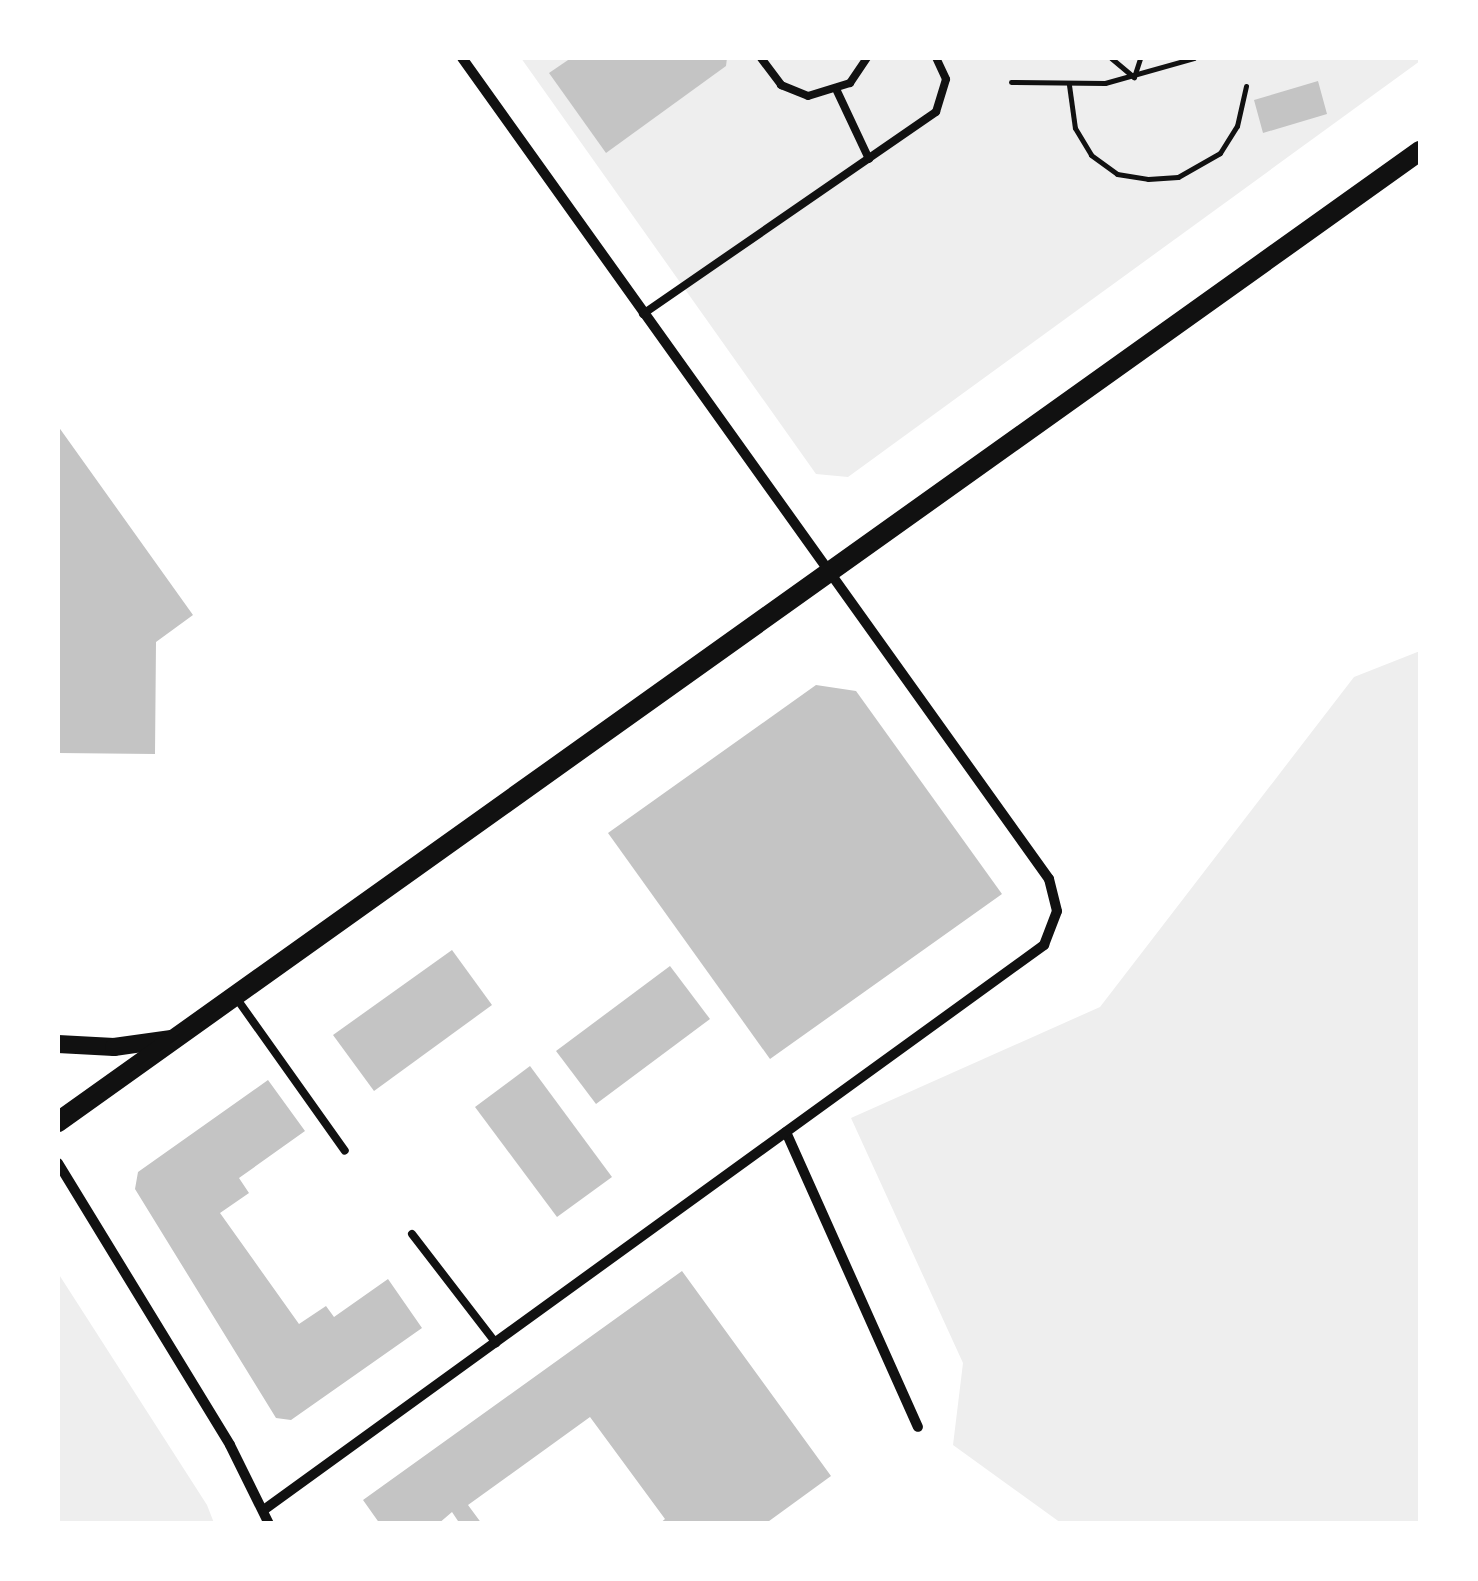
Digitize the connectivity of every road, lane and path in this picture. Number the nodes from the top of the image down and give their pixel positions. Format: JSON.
{"nodes":[{"id":1,"x":462,"y":58,"type":"edge"},
{"id":2,"x":761,"y":58,"type":"edge"},
{"id":3,"x":867,"y":58,"type":"edge"},
{"id":4,"x":936,"y":58,"type":"edge"},
{"id":5,"x":1111,"y":58,"type":"edge"},
{"id":6,"x":1140,"y":58,"type":"edge"},
{"id":7,"x":1194,"y":58,"type":"edge"},
{"id":8,"x":1134,"y":77,"type":"junction"},
{"id":9,"x":1011,"y":82,"type":"dead end"},
{"id":10,"x":1069,"y":86,"type":"junction"},
{"id":11,"x":1246,"y":86,"type":"dead end"},
{"id":12,"x":837,"y":91,"type":"junction"},
{"id":13,"x":1420,"y":151,"type":"edge"},
{"id":14,"x":869,"y":159,"type":"junction"},
{"id":15,"x":643,"y":314,"type":"junction"},
{"id":16,"x":833,"y":572,"type":"junction"},
{"id":17,"x":235,"y":995,"type":"junction"},
{"id":18,"x":171,"y":1040,"type":"junction"},
{"id":19,"x":58,"y":1044,"type":"edge"},
{"id":20,"x":58,"y":1122,"type":"edge"},
{"id":21,"x":786,"y":1132,"type":"junction"},
{"id":22,"x":345,"y":1151,"type":"dead end"},
{"id":23,"x":58,"y":1163,"type":"edge"},
{"id":24,"x":412,"y":1234,"type":"dead end"},
{"id":25,"x":496,"y":1344,"type":"junction"},
{"id":26,"x":918,"y":1427,"type":"dead end"},
{"id":27,"x":266,"y":1509,"type":"junction"},
{"id":28,"x":269,"y":1524,"type":"edge"}],
"edges":[{"from":1,"to":15,"type":"street"},
{"from":2,"to":12,"type":"lane"},
{"from":3,"to":12,"type":"lane"},
{"from":4,"to":14,"type":"lane"},
{"from":5,"to":8,"type":"path"},
{"from":6,"to":8,"type":"path"},
{"from":7,"to":8,"type":"path"},
{"from":8,"to":10,"type":"path"},
{"from":9,"to":10,"type":"path"},
{"from":10,"to":11,"type":"path"},
{"from":12,"to":14,"type":"lane"},
{"from":13,"to":16,"type":"main road"},
{"from":14,"to":15,"type":"lane"},
{"from":15,"to":16,"type":"street"},
{"from":16,"to":17,"type":"main road"},
{"from":16,"to":21,"type":"street"},
{"from":17,"to":18,"type":"main road"},
{"from":17,"to":22,"type":"lane"},
{"from":18,"to":19,"type":"street"},
{"from":18,"to":20,"type":"main road"},
{"from":21,"to":25,"type":"street"},
{"from":21,"to":26,"type":"street"},
{"from":23,"to":27,"type":"street"},
{"from":24,"to":25,"type":"lane"},
{"from":25,"to":27,"type":"street"},
{"from":27,"to":28,"type":"street"}]}
